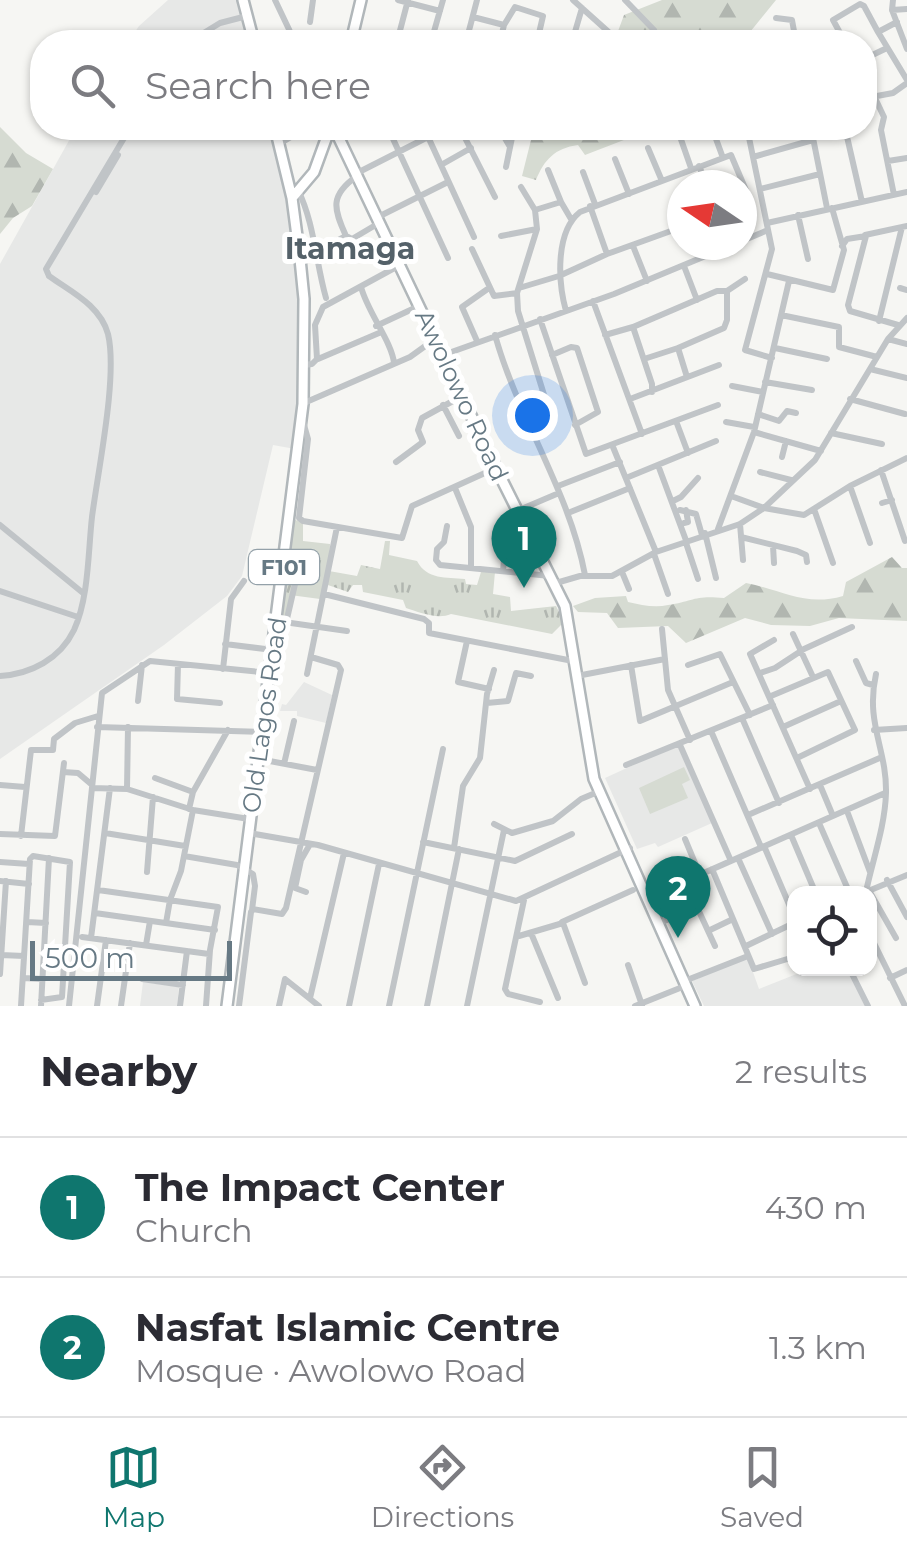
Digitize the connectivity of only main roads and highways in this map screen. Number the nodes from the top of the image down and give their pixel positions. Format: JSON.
{"nodes":[{"id":1,"x":243,"y":0,"type":"edge"},
{"id":2,"x":250,"y":30,"type":"edge"},
{"id":3,"x":279,"y":140,"type":"edge"},
{"id":4,"x":327,"y":140,"type":"edge"},
{"id":5,"x":339,"y":140,"type":"edge"},
{"id":6,"x":293,"y":189,"type":"junction"},
{"id":7,"x":380,"y":219,"type":"junction"},
{"id":8,"x":444,"y":354,"type":"junction"},
{"id":9,"x":553,"y":580,"type":"junction"},
{"id":10,"x":567,"y":608,"type":"junction"},
{"id":11,"x":628,"y":849,"type":"junction"},
{"id":12,"x":649,"y":897,"type":"junction"},
{"id":13,"x":686,"y":983,"type":"junction"},
{"id":14,"x":227,"y":1006,"type":"edge"},
{"id":15,"x":698,"y":1006,"type":"edge"}],
"edges":[{"from":1,"to":2,"type":"main road"},
{"from":3,"to":6,"type":"main road","name":"Old Lagos Road","number":"F101"},
{"from":4,"to":6,"type":"main road"},
{"from":5,"to":7,"type":"main road","name":"Awolowo Road"},
{"from":6,"to":14,"type":"main road","name":"Old Lagos Road","number":"F101"},
{"from":7,"to":8,"type":"main road","name":"Awolowo Road"},
{"from":7,"to":8,"type":"main road","name":"Awolowo Road"},
{"from":8,"to":9,"type":"main road","name":"Awolowo Road"},
{"from":8,"to":9,"type":"main road","name":"Awolowo Road"},
{"from":9,"to":10,"type":"main road","name":"Awolowo Road"},
{"from":10,"to":11,"type":"main road","name":"Awolowo Road"},
{"from":10,"to":11,"type":"main road","name":"Awolowo Road"},
{"from":11,"to":12,"type":"main road","name":"Awolowo Road"},
{"from":12,"to":13,"type":"main road","name":"Awolowo Road"},
{"from":12,"to":13,"type":"main road","name":"Awolowo Road"},
{"from":13,"to":15,"type":"main road","name":"Awolowo Road"}]}
